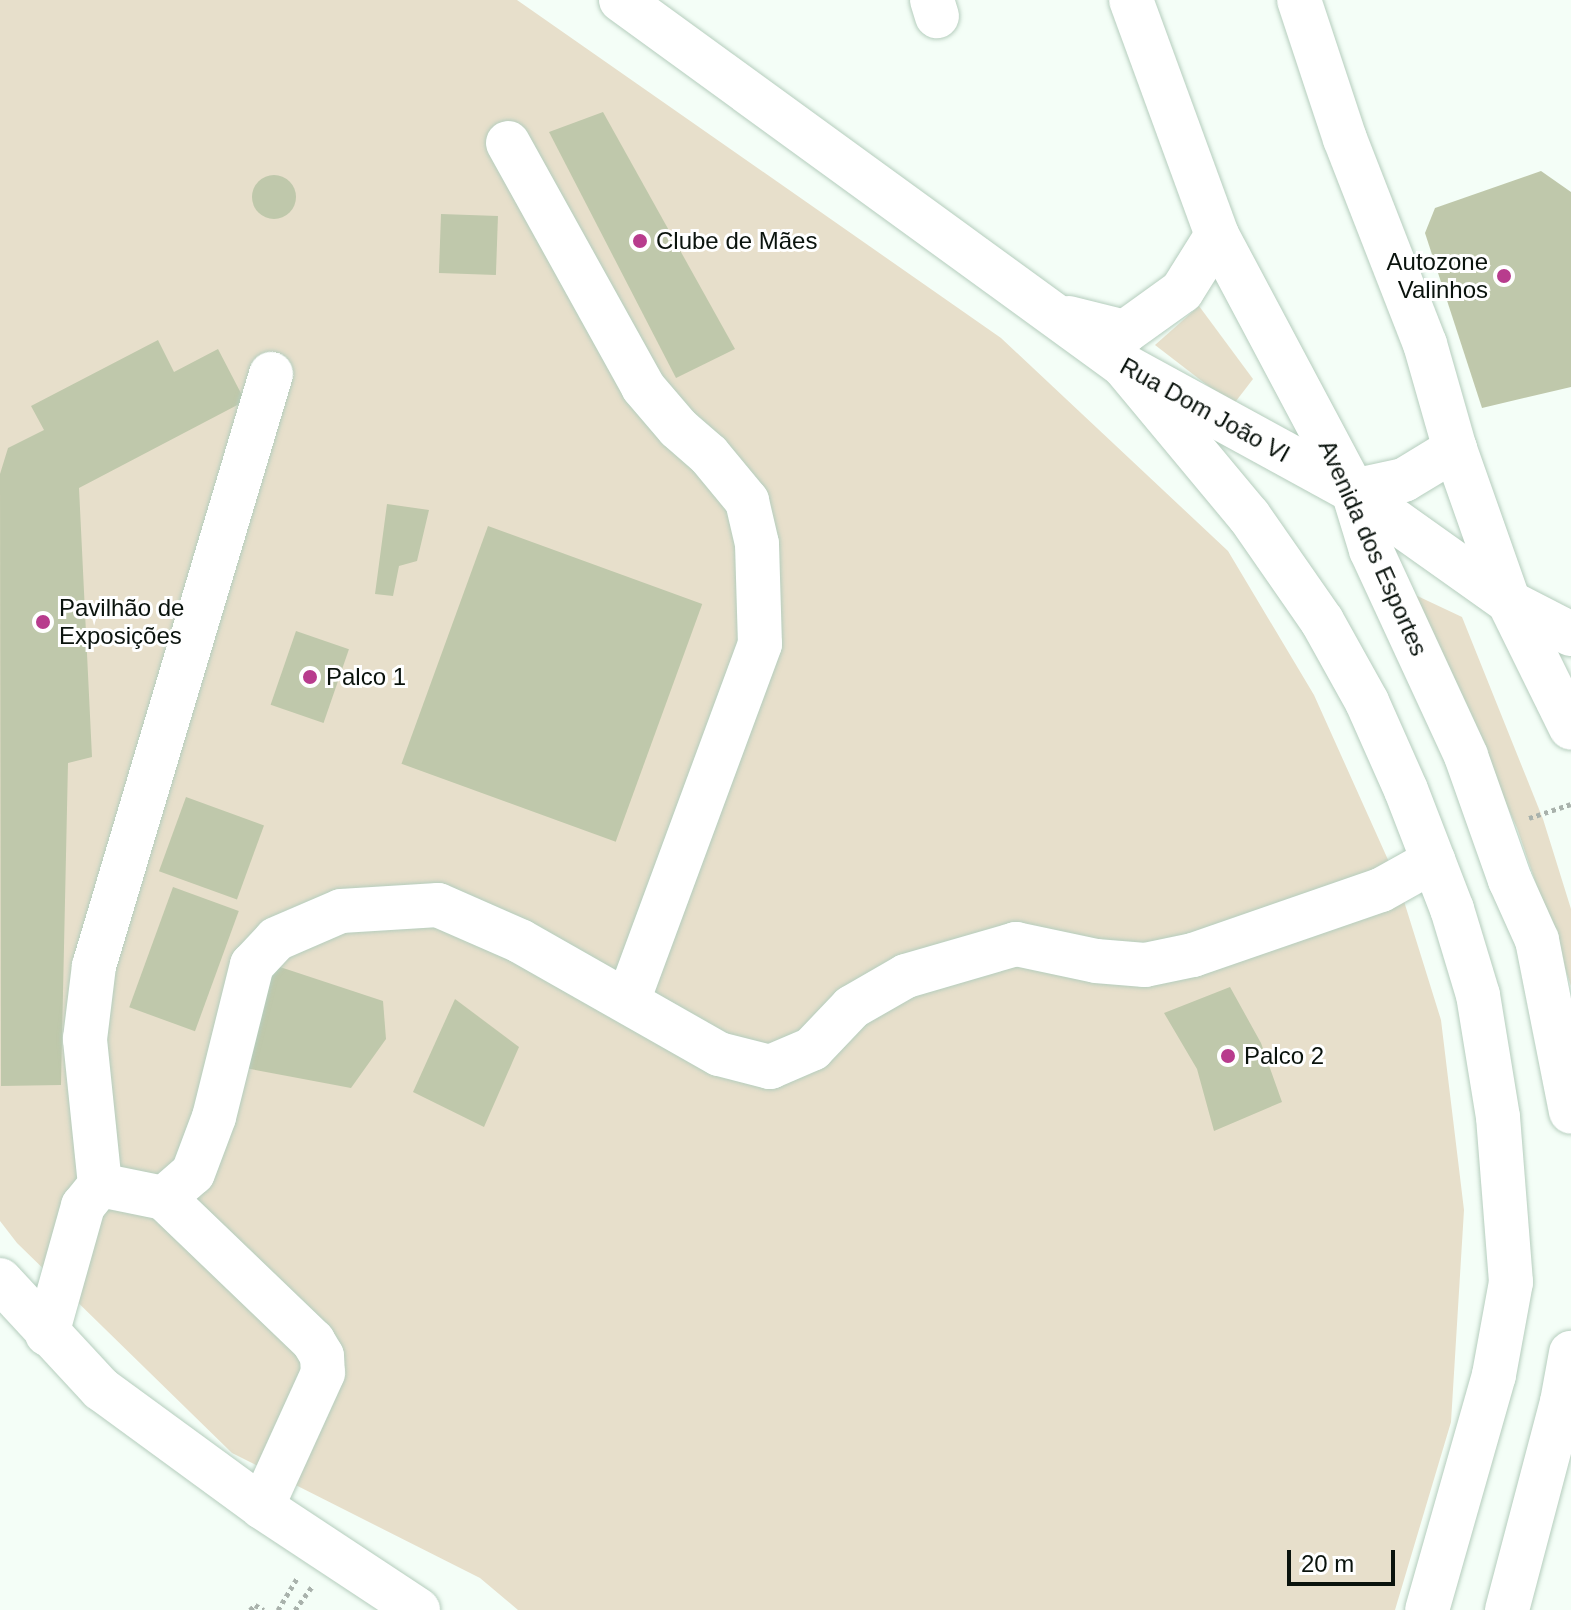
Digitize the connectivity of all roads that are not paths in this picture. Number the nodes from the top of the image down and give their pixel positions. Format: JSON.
{"nodes":[{"id":1,"x":621,"y":0,"type":"edge"},
{"id":2,"x":1131,"y":0,"type":"edge"},
{"id":3,"x":1299,"y":0,"type":"edge"},
{"id":4,"x":508,"y":143,"type":"dead end"},
{"id":5,"x":1217,"y":235,"type":"junction"},
{"id":6,"x":1044,"y":311,"type":"junction"},
{"id":7,"x":1123,"y":365,"type":"junction"},
{"id":8,"x":271,"y":374,"type":"dead end"},
{"id":9,"x":1455,"y":449,"type":"junction"},
{"id":10,"x":1353,"y":491,"type":"junction"},
{"id":11,"x":1509,"y":602,"type":"junction"},
{"id":12,"x":1571,"y":634,"type":"edge"},
{"id":13,"x":1571,"y":728,"type":"edge"},
{"id":14,"x":1433,"y":861,"type":"junction"},
{"id":15,"x":628,"y":1001,"type":"junction"},
{"id":16,"x":1571,"y":1112,"type":"edge"},
{"id":17,"x":100,"y":1185,"type":"junction"},
{"id":18,"x":164,"y":1198,"type":"junction"},
{"id":19,"x":0,"y":1280,"type":"edge"},
{"id":20,"x":47,"y":1334,"type":"junction"},
{"id":21,"x":1571,"y":1353,"type":"edge"},
{"id":22,"x":262,"y":1507,"type":"junction"},
{"id":23,"x":418,"y":1610,"type":"edge"},
{"id":24,"x":1427,"y":1610,"type":"edge"},
{"id":25,"x":1507,"y":1610,"type":"edge"}],
"edges":[{"from":1,"to":6,"type":"street","name":"Rua Dom João VI"},
{"from":2,"to":5,"type":"street","name":"Avenida dos Esportes"},
{"from":3,"to":9,"type":"street"},
{"from":4,"to":15,"type":"street"},
{"from":5,"to":6,"type":"street","name":"Rua Dom João VI"},
{"from":5,"to":10,"type":"street","name":"Avenida dos Esportes"},
{"from":6,"to":7,"type":"street","name":"Rua Dom João VI"},
{"from":7,"to":10,"type":"street","name":"Rua Dom João VI"},
{"from":7,"to":14,"type":"street"},
{"from":8,"to":17,"type":"street"},
{"from":9,"to":10,"type":"street"},
{"from":9,"to":11,"type":"street"},
{"from":10,"to":11,"type":"street","name":"Rua Dom João VI"},
{"from":10,"to":16,"type":"street","name":"Avenida dos Esportes"},
{"from":11,"to":12,"type":"street","name":"Rua Dom João VI"},
{"from":11,"to":13,"type":"street"},
{"from":14,"to":15,"type":"street"},
{"from":14,"to":24,"type":"street"},
{"from":15,"to":18,"type":"street"},
{"from":17,"to":18,"type":"street"},
{"from":17,"to":20,"type":"street"},
{"from":18,"to":22,"type":"street"},
{"from":19,"to":20,"type":"street"},
{"from":20,"to":22,"type":"street"},
{"from":21,"to":25,"type":"street"},
{"from":22,"to":23,"type":"street"}]}
